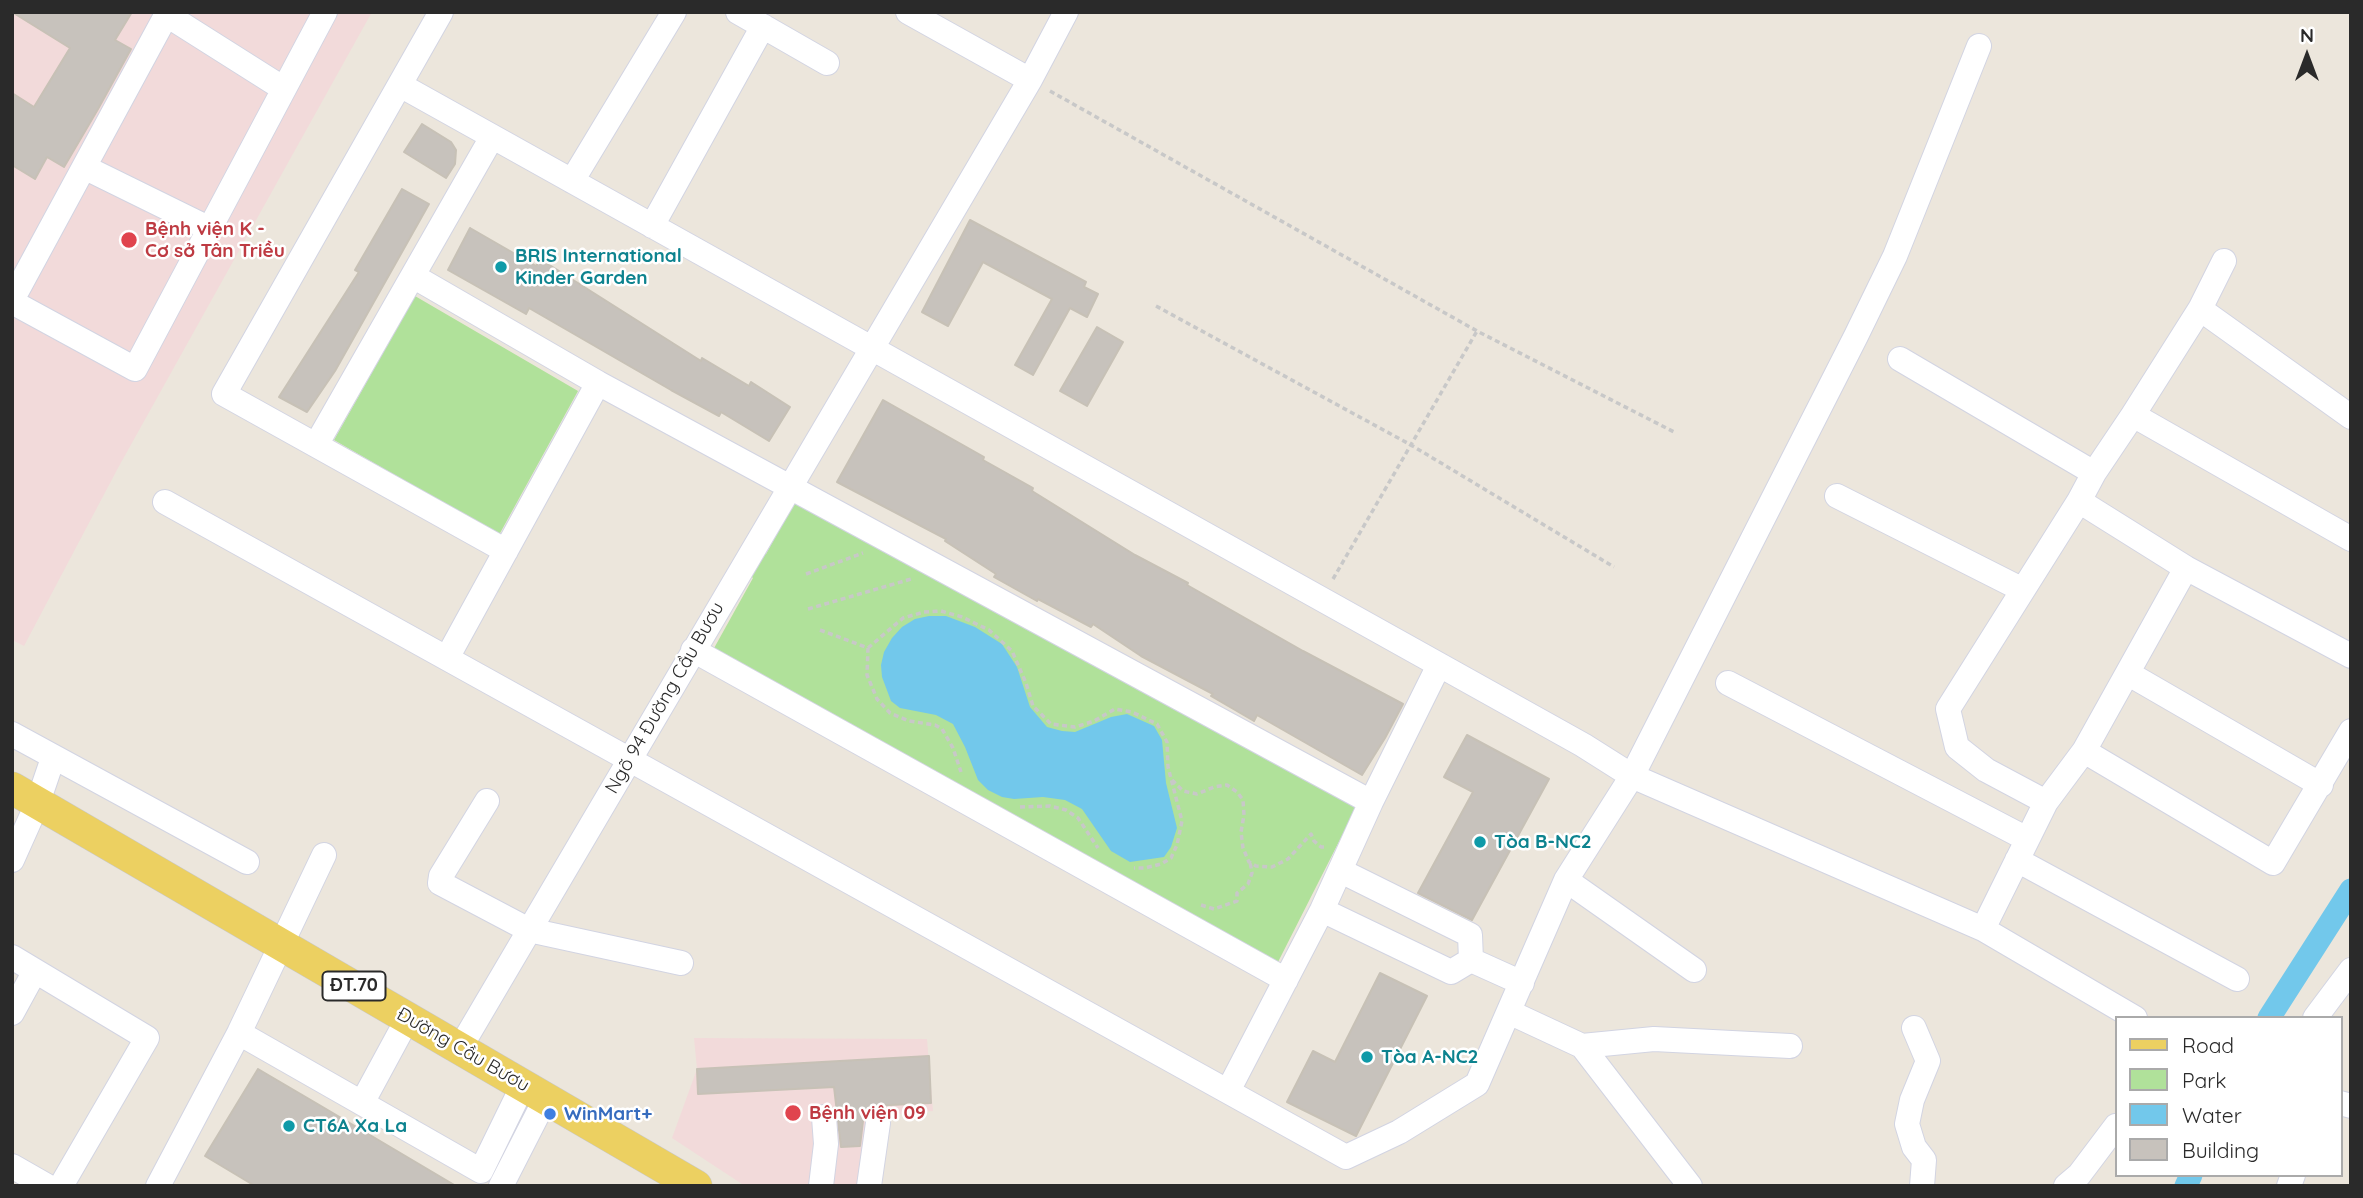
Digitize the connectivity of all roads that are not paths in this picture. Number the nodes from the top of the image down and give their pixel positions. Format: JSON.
{"nodes":[{"id":1,"x":325,"y":12,"type":"edge"},
{"id":2,"x":441,"y":12,"type":"edge"},
{"id":3,"x":674,"y":12,"type":"edge"},
{"id":4,"x":738,"y":12,"type":"edge"},
{"id":5,"x":908,"y":12,"type":"edge"},
{"id":6,"x":1066,"y":12,"type":"edge"},
{"id":7,"x":167,"y":13,"type":"edge"},
{"id":8,"x":763,"y":26,"type":"junction"},
{"id":9,"x":1979,"y":46,"type":"dead end"},
{"id":10,"x":827,"y":63,"type":"dead end"},
{"id":11,"x":1030,"y":80,"type":"junction"},
{"id":12,"x":400,"y":85,"type":"junction"},
{"id":13,"x":284,"y":89,"type":"junction"},
{"id":14,"x":492,"y":137,"type":"junction"},
{"id":15,"x":84,"y":167,"type":"junction"},
{"id":16,"x":572,"y":181,"type":"junction"},
{"id":17,"x":652,"y":226,"type":"junction"},
{"id":18,"x":210,"y":229,"type":"junction"},
{"id":19,"x":2224,"y":261,"type":"dead end"},
{"id":20,"x":413,"y":276,"type":"junction"},
{"id":21,"x":12,"y":301,"type":"edge"},
{"id":22,"x":2200,"y":309,"type":"junction"},
{"id":23,"x":871,"y":348,"type":"junction"},
{"id":24,"x":1900,"y":359,"type":"dead end"},
{"id":25,"x":598,"y":383,"type":"junction"},
{"id":26,"x":2133,"y":415,"type":"junction"},
{"id":27,"x":2351,"y":417,"type":"edge"},
{"id":28,"x":316,"y":445,"type":"junction"},
{"id":29,"x":2094,"y":473,"type":"junction"},
{"id":30,"x":789,"y":488,"type":"junction"},
{"id":31,"x":1837,"y":496,"type":"dead end"},
{"id":32,"x":165,"y":502,"type":"dead end"},
{"id":33,"x":2079,"y":502,"type":"junction"},
{"id":34,"x":2351,"y":538,"type":"edge"},
{"id":35,"x":506,"y":551,"type":"junction"},
{"id":36,"x":2186,"y":568,"type":"junction"},
{"id":37,"x":2023,"y":590,"type":"junction"},
{"id":38,"x":693,"y":650,"type":"junction"},
{"id":39,"x":2351,"y":656,"type":"edge"},
{"id":40,"x":447,"y":658,"type":"junction"},
{"id":41,"x":1439,"y":664,"type":"junction"},
{"id":42,"x":2129,"y":674,"type":"junction"},
{"id":43,"x":1728,"y":683,"type":"dead end"},
{"id":44,"x":2351,"y":731,"type":"edge"},
{"id":45,"x":12,"y":734,"type":"edge"},
{"id":46,"x":2084,"y":751,"type":"junction"},
{"id":47,"x":53,"y":758,"type":"junction"},
{"id":48,"x":628,"y":761,"type":"junction"},
{"id":49,"x":1632,"y":776,"type":"junction"},
{"id":50,"x":2321,"y":785,"type":"junction"},
{"id":51,"x":25,"y":795,"type":"edge"},
{"id":52,"x":488,"y":801,"type":"dead end"},
{"id":53,"x":1370,"y":802,"type":"junction"},
{"id":54,"x":2046,"y":802,"type":"junction"},
{"id":55,"x":2022,"y":850,"type":"junction"},
{"id":56,"x":324,"y":855,"type":"dead end"},
{"id":57,"x":12,"y":860,"type":"edge"},
{"id":58,"x":247,"y":862,"type":"dead end"},
{"id":59,"x":1341,"y":871,"type":"junction"},
{"id":60,"x":1566,"y":880,"type":"junction"},
{"id":61,"x":1322,"y":910,"type":"junction"},
{"id":62,"x":1983,"y":929,"type":"junction"},
{"id":63,"x":529,"y":930,"type":"junction"},
{"id":64,"x":283,"y":944,"type":"junction"},
{"id":65,"x":12,"y":957,"type":"edge"},
{"id":66,"x":1471,"y":960,"type":"junction"},
{"id":67,"x":681,"y":963,"type":"dead end"},
{"id":68,"x":1694,"y":970,"type":"dead end"},
{"id":69,"x":2351,"y":970,"type":"edge"},
{"id":70,"x":35,"y":971,"type":"junction"},
{"id":71,"x":2236,"y":979,"type":"dead end"},
{"id":72,"x":1286,"y":980,"type":"junction"},
{"id":73,"x":1522,"y":983,"type":"junction"},
{"id":74,"x":1508,"y":1012,"type":"junction"},
{"id":75,"x":12,"y":1013,"type":"edge"},
{"id":76,"x":2133,"y":1016,"type":"edge"},
{"id":77,"x":2316,"y":1016,"type":"edge"},
{"id":78,"x":408,"y":1018,"type":"junction"},
{"id":79,"x":1914,"y":1028,"type":"dead end"},
{"id":80,"x":239,"y":1033,"type":"junction"},
{"id":81,"x":1582,"y":1046,"type":"junction"},
{"id":82,"x":1790,"y":1046,"type":"dead end"},
{"id":83,"x":460,"y":1048,"type":"junction"},
{"id":84,"x":535,"y":1091,"type":"junction"},
{"id":85,"x":1228,"y":1091,"type":"junction"},
{"id":86,"x":362,"y":1103,"type":"junction"},
{"id":87,"x":824,"y":1117,"type":"dead end"},
{"id":88,"x":878,"y":1123,"type":"dead end"},
{"id":89,"x":2114,"y":1129,"type":"edge"},
{"id":90,"x":12,"y":1166,"type":"edge"},
{"id":91,"x":476,"y":1178,"type":"edge"},
{"id":92,"x":682,"y":1182,"type":"edge"},
{"id":93,"x":47,"y":1186,"type":"edge"},
{"id":94,"x":61,"y":1186,"type":"edge"},
{"id":95,"x":158,"y":1186,"type":"edge"},
{"id":96,"x":501,"y":1186,"type":"edge"},
{"id":97,"x":821,"y":1186,"type":"edge"},
{"id":98,"x":869,"y":1186,"type":"edge"},
{"id":99,"x":1690,"y":1186,"type":"edge"},
{"id":100,"x":1922,"y":1186,"type":"edge"},
{"id":101,"x":2066,"y":1186,"type":"edge"}],
"edges":[{"from":1,"to":13,"type":"street"},
{"from":2,"to":12,"type":"street"},
{"from":3,"to":16,"type":"street"},
{"from":4,"to":8,"type":"street"},
{"from":5,"to":11,"type":"street"},
{"from":6,"to":11,"type":"street","name":"Ngõ 94 Đường Cầu Bươu"},
{"from":7,"to":13,"type":"street"},
{"from":7,"to":15,"type":"street"},
{"from":8,"to":10,"type":"street"},
{"from":8,"to":17,"type":"street"},
{"from":9,"to":49,"type":"street"},
{"from":11,"to":23,"type":"street","name":"Ngõ 94 Đường Cầu Bươu"},
{"from":12,"to":14,"type":"street"},
{"from":12,"to":28,"type":"street"},
{"from":13,"to":18,"type":"street"},
{"from":14,"to":16,"type":"street"},
{"from":14,"to":20,"type":"street"},
{"from":15,"to":18,"type":"street"},
{"from":15,"to":21,"type":"street"},
{"from":16,"to":17,"type":"street"},
{"from":17,"to":23,"type":"street"},
{"from":18,"to":21,"type":"street"},
{"from":19,"to":22,"type":"street"},
{"from":20,"to":25,"type":"street"},
{"from":20,"to":28,"type":"street"},
{"from":22,"to":26,"type":"street"},
{"from":22,"to":27,"type":"street"},
{"from":23,"to":30,"type":"street","name":"Ngõ 94 Đường Cầu Bươu"},
{"from":23,"to":41,"type":"street"},
{"from":24,"to":29,"type":"street"},
{"from":25,"to":30,"type":"street"},
{"from":25,"to":35,"type":"street"},
{"from":26,"to":29,"type":"street"},
{"from":26,"to":34,"type":"street"},
{"from":28,"to":35,"type":"street"},
{"from":29,"to":33,"type":"street"},
{"from":30,"to":38,"type":"street","name":"Ngõ 94 Đường Cầu Bươu"},
{"from":30,"to":53,"type":"street"},
{"from":31,"to":37,"type":"street"},
{"from":32,"to":40,"type":"street"},
{"from":33,"to":36,"type":"street"},
{"from":33,"to":37,"type":"street"},
{"from":35,"to":40,"type":"street"},
{"from":36,"to":39,"type":"street"},
{"from":36,"to":42,"type":"street"},
{"from":37,"to":54,"type":"street"},
{"from":38,"to":48,"type":"street","name":"Ngõ 94 Đường Cầu Bươu"},
{"from":38,"to":72,"type":"street"},
{"from":40,"to":48,"type":"street"},
{"from":41,"to":49,"type":"street"},
{"from":41,"to":53,"type":"street"},
{"from":42,"to":46,"type":"street"},
{"from":42,"to":50,"type":"street"},
{"from":43,"to":55,"type":"street"},
{"from":44,"to":50,"type":"street"},
{"from":45,"to":47,"type":"street"},
{"from":46,"to":50,"type":"street"},
{"from":46,"to":54,"type":"street"},
{"from":47,"to":51,"type":"street"},
{"from":47,"to":58,"type":"street"},
{"from":48,"to":63,"type":"street","name":"Ngõ 94 Đường Cầu Bươu"},
{"from":48,"to":85,"type":"street"},
{"from":49,"to":60,"type":"street"},
{"from":49,"to":62,"type":"street"},
{"from":51,"to":57,"type":"street"},
{"from":51,"to":64,"type":"main road","name":"Đường Cầu Bươu","number":"ĐT.70"},
{"from":52,"to":63,"type":"street"},
{"from":53,"to":59,"type":"street"},
{"from":54,"to":55,"type":"street"},
{"from":55,"to":62,"type":"street"},
{"from":55,"to":71,"type":"street"},
{"from":56,"to":64,"type":"street"},
{"from":59,"to":61,"type":"street"},
{"from":59,"to":66,"type":"street"},
{"from":60,"to":68,"type":"street"},
{"from":60,"to":73,"type":"street"},
{"from":61,"to":66,"type":"street"},
{"from":61,"to":72,"type":"street"},
{"from":62,"to":76,"type":"street"},
{"from":63,"to":67,"type":"street"},
{"from":63,"to":83,"type":"street","name":"Ngõ 94 Đường Cầu Bươu"},
{"from":64,"to":78,"type":"main road","name":"Đường Cầu Bươu","number":"ĐT.70"},
{"from":64,"to":80,"type":"street"},
{"from":65,"to":70,"type":"street"},
{"from":66,"to":73,"type":"street"},
{"from":69,"to":77,"type":"street"},
{"from":70,"to":75,"type":"street"},
{"from":70,"to":94,"type":"street"},
{"from":72,"to":85,"type":"street"},
{"from":73,"to":74,"type":"street"},
{"from":74,"to":81,"type":"street"},
{"from":74,"to":85,"type":"street"},
{"from":78,"to":83,"type":"main road","name":"Đường Cầu Bươu","number":"ĐT.70"},
{"from":78,"to":86,"type":"street"},
{"from":79,"to":100,"type":"street"},
{"from":80,"to":86,"type":"street"},
{"from":80,"to":95,"type":"street"},
{"from":81,"to":82,"type":"street"},
{"from":81,"to":99,"type":"street"},
{"from":83,"to":84,"type":"main road","name":"Đường Cầu Bươu","number":"ĐT.70"},
{"from":84,"to":91,"type":"street"},
{"from":84,"to":92,"type":"main road","name":"Đường Cầu Bươu","number":"ĐT.70"},
{"from":84,"to":96,"type":"street"},
{"from":86,"to":91,"type":"street"},
{"from":87,"to":97,"type":"street"},
{"from":88,"to":98,"type":"street"},
{"from":89,"to":101,"type":"street"},
{"from":90,"to":93,"type":"street"}]}
